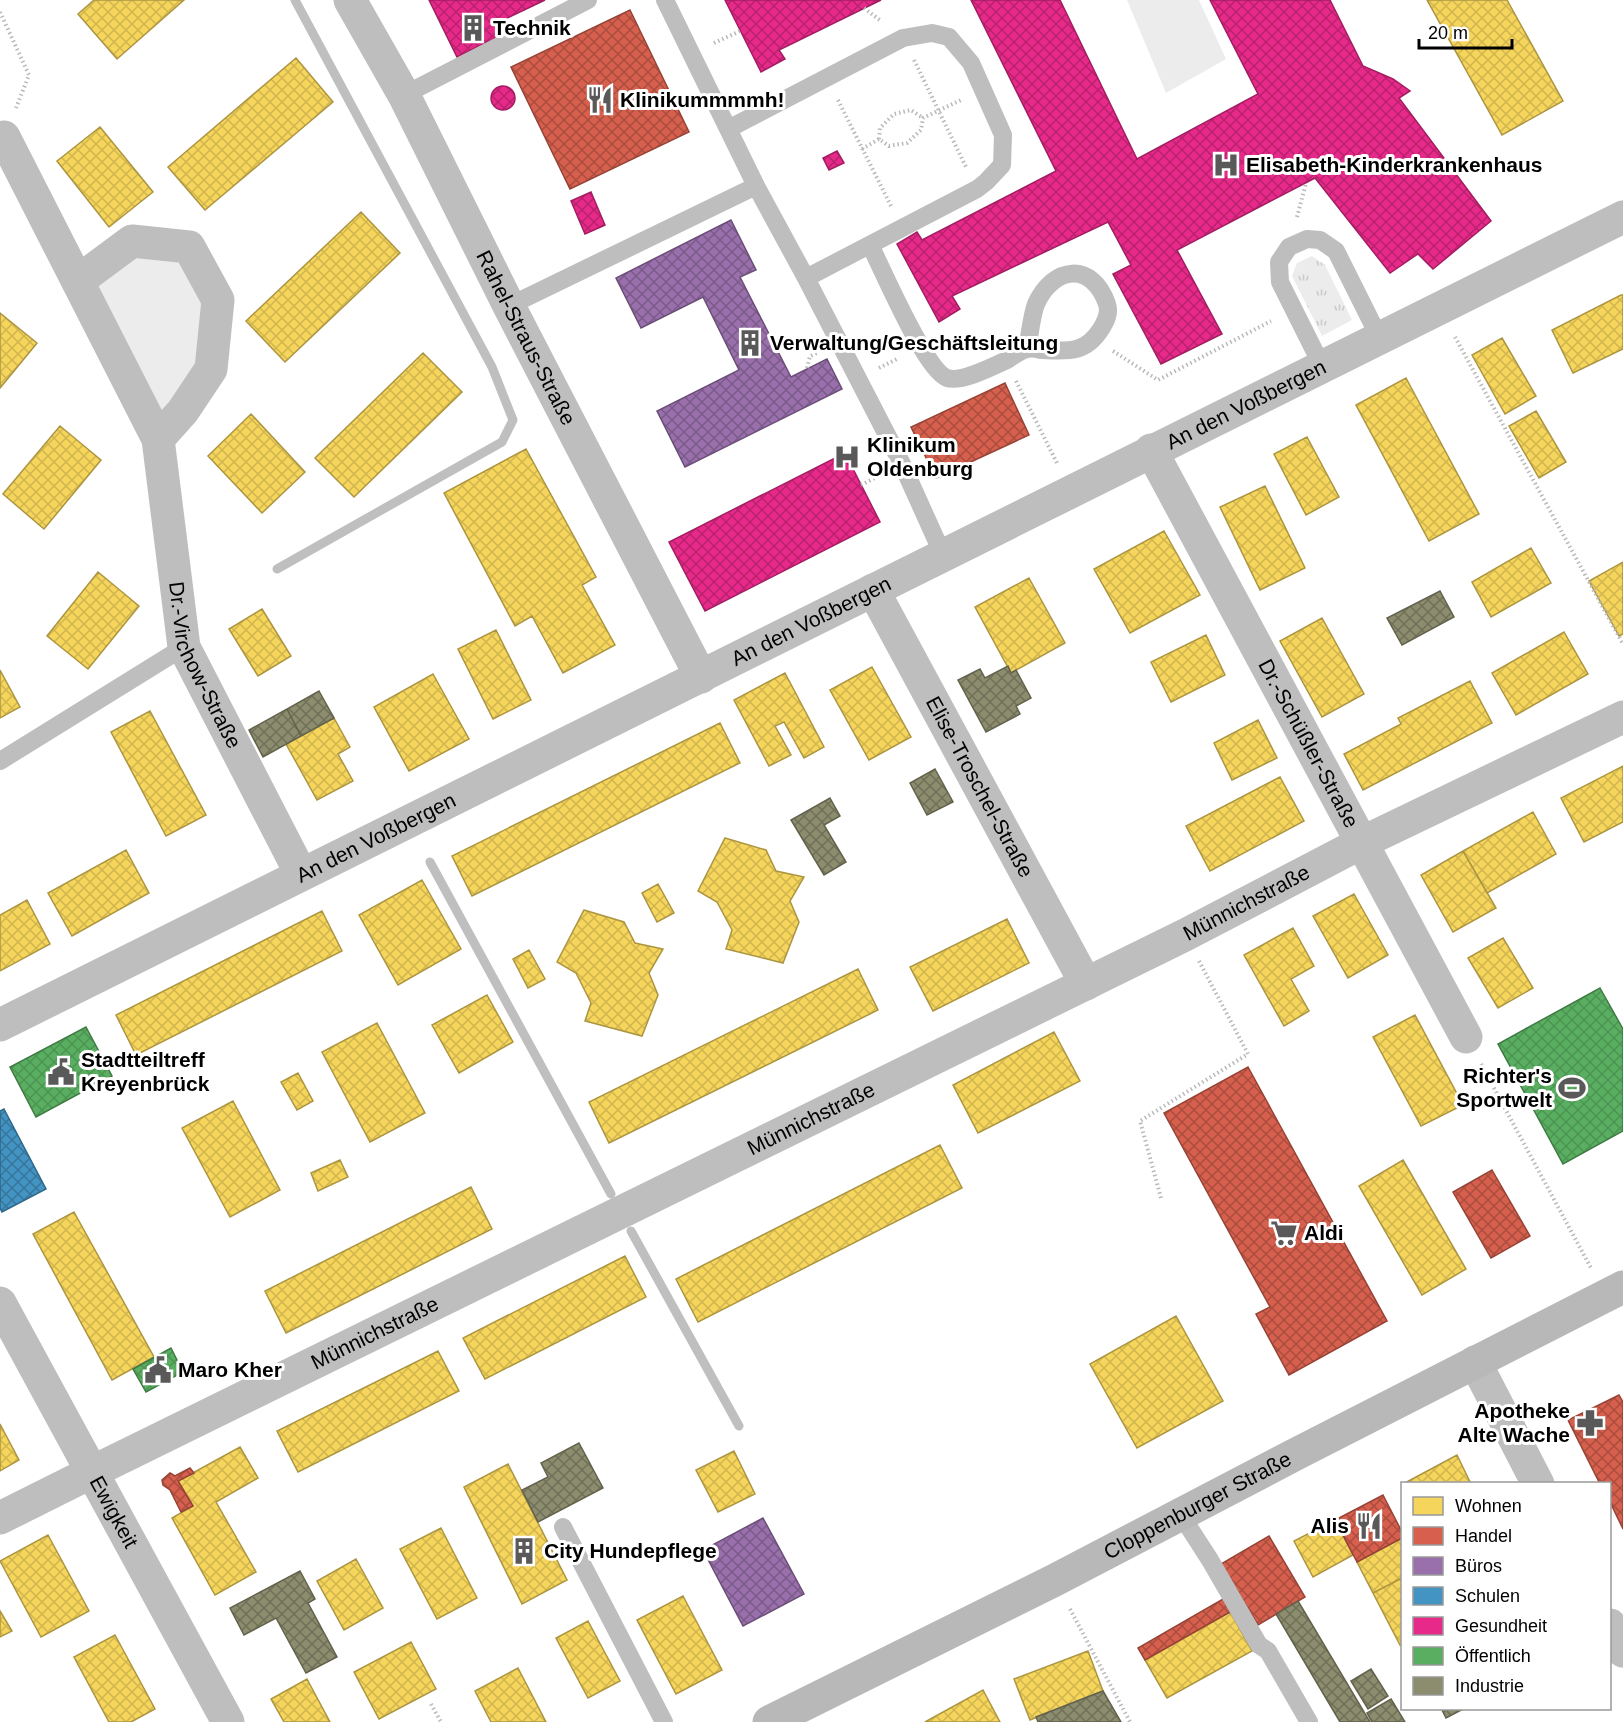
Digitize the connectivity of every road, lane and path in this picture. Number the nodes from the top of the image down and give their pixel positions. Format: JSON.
{"nodes":[{"id":1,"x":350,"y":0,"type":"edge"},
{"id":2,"x":588,"y":0,"type":"edge"},
{"id":3,"x":665,"y":0,"type":"edge"},
{"id":4,"x":0,"y":12,"type":"edge"},
{"id":5,"x":903,"y":38,"type":"junction"},
{"id":6,"x":827,"y":77,"type":"junction"},
{"id":7,"x":982,"y":90,"type":"junction"},
{"id":8,"x":404,"y":95,"type":"junction"},
{"id":9,"x":939,"y":111,"type":"junction"},
{"id":10,"x":923,"y":118,"type":"junction"},
{"id":11,"x":728,"y":129,"type":"junction"},
{"id":12,"x":4,"y":137,"type":"joint"},
{"id":13,"x":879,"y":139,"type":"junction"},
{"id":14,"x":862,"y":149,"type":"junction"},
{"id":15,"x":756,"y":186,"type":"junction"},
{"id":16,"x":977,"y":189,"type":"junction"},
{"id":17,"x":1623,"y":217,"type":"edge"},
{"id":18,"x":902,"y":229,"type":"junction"},
{"id":19,"x":870,"y":245,"type":"junction"},
{"id":20,"x":806,"y":278,"type":"junction"},
{"id":21,"x":78,"y":281,"type":"junction"},
{"id":22,"x":509,"y":306,"type":"junction"},
{"id":23,"x":1438,"y":308,"type":"junction"},
{"id":24,"x":1293,"y":310,"type":"junction"},
{"id":25,"x":1379,"y":337,"type":"junction"},
{"id":26,"x":1095,"y":339,"type":"junction"},
{"id":27,"x":921,"y":347,"type":"junction"},
{"id":28,"x":1027,"y":349,"type":"junction"},
{"id":29,"x":1005,"y":361,"type":"junction"},
{"id":30,"x":1322,"y":366,"type":"junction"},
{"id":31,"x":859,"y":378,"type":"junction"},
{"id":32,"x":158,"y":439,"type":"junction"},
{"id":33,"x":1151,"y":450,"type":"junction"},
{"id":34,"x":1070,"y":491,"type":"junction"},
{"id":35,"x":943,"y":555,"type":"junction"},
{"id":36,"x":873,"y":590,"type":"junction"},
{"id":37,"x":1623,"y":644,"type":"edge"},
{"id":38,"x":184,"y":647,"type":"junction"},
{"id":39,"x":701,"y":677,"type":"junction"},
{"id":40,"x":1623,"y":717,"type":"edge"},
{"id":41,"x":0,"y":761,"type":"edge"},
{"id":42,"x":1361,"y":843,"type":"junction"},
{"id":43,"x":301,"y":874,"type":"junction"},
{"id":44,"x":1185,"y":936,"type":"junction"},
{"id":45,"x":1086,"y":984,"type":"junction"},
{"id":46,"x":0,"y":1024,"type":"edge"},
{"id":47,"x":1466,"y":1037,"type":"joint"},
{"id":48,"x":1161,"y":1198,"type":"dead end"},
{"id":49,"x":1614,"y":1291,"type":"edge"},
{"id":50,"x":0,"y":1303,"type":"edge"},
{"id":51,"x":1475,"y":1362,"type":"junction"},
{"id":52,"x":92,"y":1472,"type":"junction"},
{"id":53,"x":1537,"y":1482,"type":"edge"},
{"id":54,"x":1181,"y":1515,"type":"junction"},
{"id":55,"x":0,"y":1518,"type":"edge"},
{"id":56,"x":563,"y":1527,"type":"dead end"},
{"id":57,"x":1055,"y":1580,"type":"junction"},
{"id":58,"x":1611,"y":1627,"type":"edge"},
{"id":59,"x":1623,"y":1652,"type":"edge"},
{"id":60,"x":431,"y":1704,"type":"dead end"},
{"id":61,"x":228,"y":1722,"type":"edge"},
{"id":62,"x":441,"y":1722,"type":"edge"},
{"id":63,"x":664,"y":1722,"type":"edge"},
{"id":64,"x":769,"y":1722,"type":"edge"},
{"id":65,"x":1130,"y":1722,"type":"edge"},
{"id":66,"x":1309,"y":1722,"type":"edge"}],
"edges":[{"from":1,"to":8,"type":"street","name":"Rahel-Straus-Straße"},
{"from":2,"to":8,"type":"lane"},
{"from":3,"to":11,"type":"lane"},
{"from":4,"to":12,"type":"path"},
{"from":5,"to":6,"type":"lane"},
{"from":5,"to":7,"type":"lane"},
{"from":5,"to":9,"type":"path"},
{"from":6,"to":11,"type":"lane"},
{"from":6,"to":14,"type":"path"},
{"from":7,"to":9,"type":"path"},
{"from":7,"to":16,"type":"lane"},
{"from":8,"to":22,"type":"street","name":"Rahel-Straus-Straße"},
{"from":9,"to":10,"type":"path"},
{"from":9,"to":16,"type":"path"},
{"from":10,"to":13,"type":"path"},
{"from":10,"to":13,"type":"path"},
{"from":11,"to":15,"type":"lane"},
{"from":12,"to":21,"type":"street","name":"Dr.-Virchow-Straße"},
{"from":13,"to":14,"type":"path"},
{"from":14,"to":18,"type":"path"},
{"from":15,"to":20,"type":"lane"},
{"from":15,"to":22,"type":"lane"},
{"from":16,"to":18,"type":"lane"},
{"from":17,"to":23,"type":"street","name":"An den Voßbergen"},
{"from":18,"to":19,"type":"lane"},
{"from":19,"to":20,"type":"lane"},
{"from":19,"to":27,"type":"lane"},
{"from":20,"to":31,"type":"lane"},
{"from":21,"to":32,"type":"street","name":"Dr.-Virchow-Straße"},
{"from":21,"to":32,"type":"street"},
{"from":22,"to":39,"type":"street","name":"Rahel-Straus-Straße"},
{"from":23,"to":25,"type":"street","name":"An den Voßbergen"},
{"from":23,"to":37,"type":"path"},
{"from":24,"to":25,"type":"lane"},
{"from":24,"to":26,"type":"path"},
{"from":24,"to":30,"type":"lane"},
{"from":25,"to":30,"type":"street","name":"An den Voßbergen"},
{"from":26,"to":28,"type":"lane"},
{"from":26,"to":28,"type":"lane"},
{"from":27,"to":29,"type":"lane"},
{"from":27,"to":31,"type":"path"},
{"from":28,"to":29,"type":"lane"},
{"from":29,"to":34,"type":"path"},
{"from":30,"to":33,"type":"street","name":"An den Voßbergen"},
{"from":31,"to":35,"type":"lane"},
{"from":32,"to":38,"type":"street","name":"Dr.-Virchow-Straße"},
{"from":33,"to":34,"type":"street","name":"An den Voßbergen"},
{"from":33,"to":42,"type":"street","name":"Dr.-Schüßler-Straße"},
{"from":34,"to":35,"type":"street","name":"An den Voßbergen"},
{"from":35,"to":36,"type":"street","name":"An den Voßbergen"},
{"from":36,"to":39,"type":"street","name":"An den Voßbergen"},
{"from":36,"to":45,"type":"street","name":"Elise-Troschel-Straße"},
{"from":38,"to":41,"type":"lane"},
{"from":38,"to":43,"type":"street","name":"Dr.-Virchow-Straße"},
{"from":39,"to":43,"type":"street","name":"An den Voßbergen"},
{"from":40,"to":42,"type":"street","name":"Münnichstraße"},
{"from":42,"to":44,"type":"street","name":"Münnichstraße"},
{"from":42,"to":47,"type":"street","name":"Dr.-Schüßler-Straße"},
{"from":43,"to":46,"type":"street","name":"An den Voßbergen"},
{"from":44,"to":45,"type":"street","name":"Münnichstraße"},
{"from":44,"to":48,"type":"path"},
{"from":45,"to":52,"type":"street","name":"Münnichstraße"},
{"from":47,"to":49,"type":"path"},
{"from":49,"to":51,"type":"main road","name":"Cloppenburger Straße"},
{"from":50,"to":52,"type":"street","name":"Ewigkeit"},
{"from":51,"to":53,"type":"street"},
{"from":51,"to":54,"type":"main road","name":"Cloppenburger Straße"},
{"from":52,"to":55,"type":"street","name":"Münnichstraße"},
{"from":52,"to":61,"type":"street","name":"Ewigkeit"},
{"from":54,"to":57,"type":"main road","name":"Cloppenburger Straße"},
{"from":54,"to":66,"type":"lane"},
{"from":56,"to":63,"type":"lane"},
{"from":57,"to":64,"type":"main road","name":"Cloppenburger Straße"},
{"from":57,"to":65,"type":"path"},
{"from":58,"to":59,"type":"street"},
{"from":60,"to":62,"type":"path"}]}
